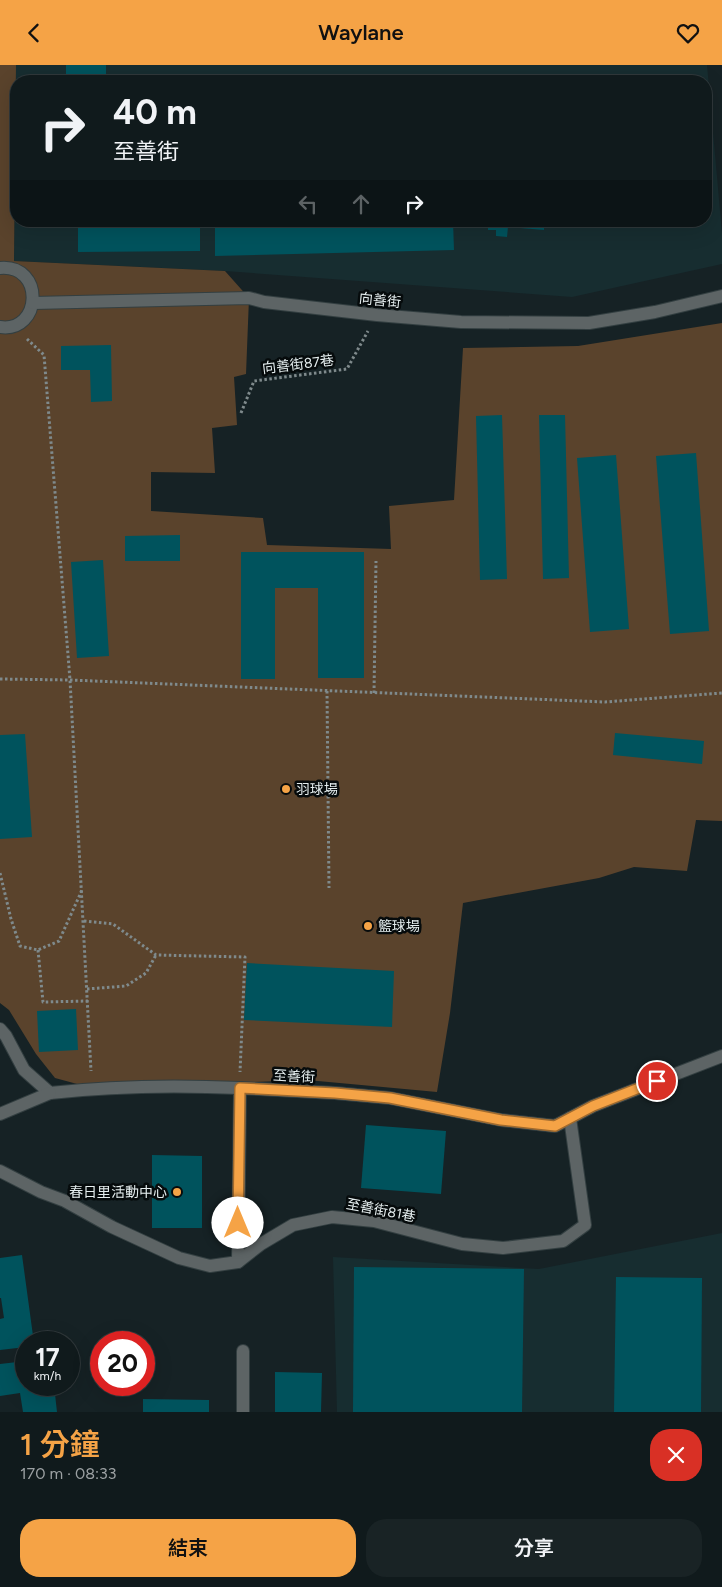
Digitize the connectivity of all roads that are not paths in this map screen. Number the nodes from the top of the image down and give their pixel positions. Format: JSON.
{"nodes":[{"id":1,"x":0,"y":268,"type":"edge"},
{"id":2,"x":722,"y":297,"type":"edge"},
{"id":3,"x":33,"y":303,"type":"junction"},
{"id":4,"x":0,"y":327,"type":"edge"},
{"id":5,"x":0,"y":1029,"type":"edge"},
{"id":6,"x":722,"y":1056,"type":"edge"},
{"id":7,"x":240,"y":1088,"type":"junction"},
{"id":8,"x":50,"y":1093,"type":"junction"},
{"id":9,"x":0,"y":1114,"type":"edge"},
{"id":10,"x":570,"y":1118,"type":"junction"},
{"id":11,"x":0,"y":1171,"type":"edge"},
{"id":12,"x":238,"y":1262,"type":"junction"},
{"id":13,"x":243,"y":1351,"type":"dead end"},
{"id":14,"x":243,"y":1412,"type":"edge"}],
"edges":[{"from":1,"to":3,"type":"street"},
{"from":2,"to":3,"type":"street","name":"向善街"},
{"from":3,"to":4,"type":"street"},
{"from":5,"to":8,"type":"street"},
{"from":6,"to":10,"type":"street","name":"至善街"},
{"from":7,"to":8,"type":"street","name":"至善街"},
{"from":7,"to":10,"type":"street","name":"至善街"},
{"from":7,"to":12,"type":"street"},
{"from":8,"to":9,"type":"street","name":"至善街"},
{"from":10,"to":12,"type":"street","name":"至善街81巷"},
{"from":11,"to":12,"type":"street","name":"至善街81巷"},
{"from":13,"to":14,"type":"street"}]}
